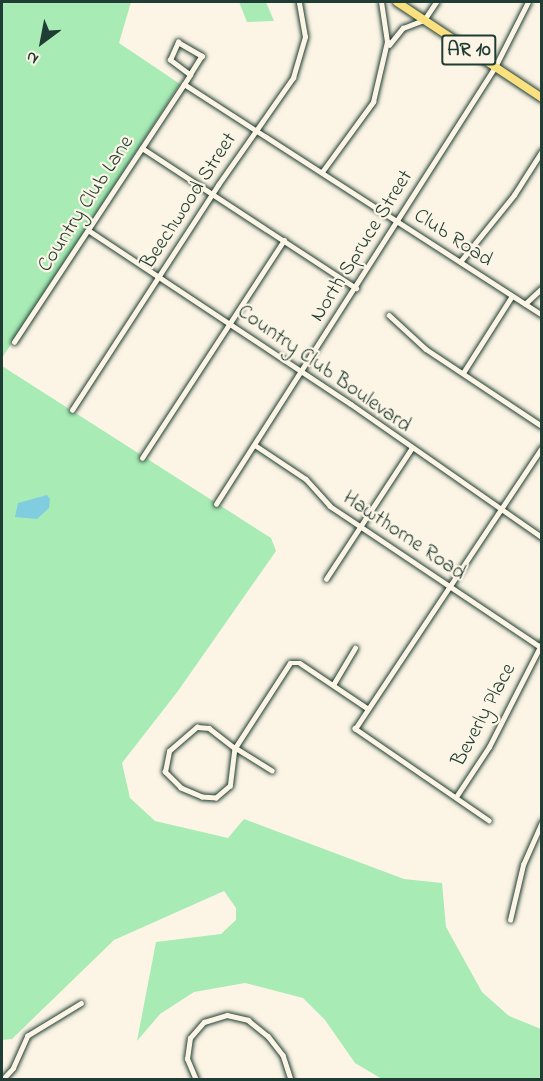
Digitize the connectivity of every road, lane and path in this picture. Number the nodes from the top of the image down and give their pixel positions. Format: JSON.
{"nodes":[{"id":1,"x":299,"y":2,"type":"edge"},
{"id":2,"x":381,"y":2,"type":"edge"},
{"id":3,"x":397,"y":2,"type":"edge"},
{"id":4,"x":436,"y":2,"type":"edge"},
{"id":5,"x":528,"y":2,"type":"edge"},
{"id":6,"x":423,"y":20,"type":"junction"},
{"id":7,"x":386,"y":50,"type":"junction"},
{"id":8,"x":495,"y":67,"type":"junction"},
{"id":9,"x":190,"y":75,"type":"junction"},
{"id":10,"x":184,"y":84,"type":"junction"},
{"id":11,"x":542,"y":98,"type":"edge"},
{"id":12,"x":256,"y":130,"type":"junction"},
{"id":13,"x":142,"y":148,"type":"junction"},
{"id":14,"x":542,"y":151,"type":"edge"},
{"id":15,"x":322,"y":172,"type":"junction"},
{"id":16,"x":212,"y":195,"type":"junction"},
{"id":17,"x":398,"y":222,"type":"junction"},
{"id":18,"x":88,"y":230,"type":"junction"},
{"id":19,"x":284,"y":240,"type":"junction"},
{"id":20,"x":460,"y":262,"type":"junction"},
{"id":21,"x":159,"y":277,"type":"junction"},
{"id":22,"x":356,"y":288,"type":"junction"},
{"id":23,"x":542,"y":288,"type":"edge"},
{"id":24,"x":512,"y":296,"type":"junction"},
{"id":25,"x":525,"y":304,"type":"junction"},
{"id":26,"x":389,"y":315,"type":"dead end"},
{"id":27,"x":542,"y":315,"type":"edge"},
{"id":28,"x":230,"y":324,"type":"junction"},
{"id":29,"x":14,"y":342,"type":"dead end"},
{"id":30,"x":302,"y":371,"type":"junction"},
{"id":31,"x":463,"y":373,"type":"junction"},
{"id":32,"x":72,"y":410,"type":"dead end"},
{"id":33,"x":542,"y":426,"type":"edge"},
{"id":34,"x":255,"y":445,"type":"junction"},
{"id":35,"x":542,"y":448,"type":"edge"},
{"id":36,"x":411,"y":449,"type":"junction"},
{"id":37,"x":142,"y":458,"type":"dead end"},
{"id":38,"x":216,"y":504,"type":"dead end"},
{"id":39,"x":500,"y":509,"type":"junction"},
{"id":40,"x":361,"y":527,"type":"junction"},
{"id":41,"x":542,"y":537,"type":"edge"},
{"id":42,"x":326,"y":579,"type":"dead end"},
{"id":43,"x":450,"y":586,"type":"junction"},
{"id":44,"x":541,"y":646,"type":"edge"},
{"id":45,"x":355,"y":648,"type":"dead end"},
{"id":46,"x":333,"y":685,"type":"junction"},
{"id":47,"x":367,"y":708,"type":"junction"},
{"id":48,"x":235,"y":748,"type":"junction"},
{"id":49,"x":272,"y":771,"type":"dead end"},
{"id":50,"x":456,"y":797,"type":"junction"},
{"id":51,"x":489,"y":820,"type":"dead end"},
{"id":52,"x":542,"y":822,"type":"edge"},
{"id":53,"x":510,"y":920,"type":"dead end"},
{"id":54,"x":81,"y":1003,"type":"dead end"},
{"id":55,"x":2,"y":1080,"type":"edge"},
{"id":56,"x":196,"y":1080,"type":"edge"},
{"id":57,"x":291,"y":1080,"type":"edge"}],
"edges":[{"from":1,"to":12,"type":"street","name":"Beechwood Street"},
{"from":2,"to":7,"type":"street"},
{"from":3,"to":6,"type":"main road","number":"AR 10"},
{"from":4,"to":6,"type":"street"},
{"from":5,"to":8,"type":"street","name":"North Spruce Street"},
{"from":6,"to":7,"type":"street"},
{"from":6,"to":8,"type":"main road","number":"AR 10"},
{"from":7,"to":15,"type":"street"},
{"from":8,"to":11,"type":"main road","number":"AR 10"},
{"from":8,"to":17,"type":"street","name":"North Spruce Street"},
{"from":9,"to":9,"type":"street","name":"Country Club Lane"},
{"from":9,"to":10,"type":"street","name":"Country Club Lane"},
{"from":10,"to":12,"type":"street"},
{"from":10,"to":13,"type":"street","name":"Country Club Lane"},
{"from":12,"to":15,"type":"street","name":"Club Road"},
{"from":12,"to":16,"type":"street","name":"Beechwood Street"},
{"from":13,"to":16,"type":"street"},
{"from":13,"to":18,"type":"street","name":"Country Club Lane"},
{"from":14,"to":20,"type":"street"},
{"from":15,"to":17,"type":"street","name":"Club Road"},
{"from":16,"to":19,"type":"street"},
{"from":16,"to":21,"type":"street","name":"Beechwood Street"},
{"from":17,"to":20,"type":"street","name":"Club Road"},
{"from":17,"to":22,"type":"street","name":"North Spruce Street"},
{"from":18,"to":21,"type":"street","name":"Country Club Boulevard"},
{"from":18,"to":29,"type":"street","name":"Country Club Lane"},
{"from":19,"to":22,"type":"street"},
{"from":19,"to":28,"type":"street"},
{"from":20,"to":24,"type":"street","name":"Club Road"},
{"from":21,"to":28,"type":"street","name":"Country Club Boulevard"},
{"from":21,"to":32,"type":"street","name":"Beechwood Street"},
{"from":22,"to":30,"type":"street","name":"North Spruce Street"},
{"from":23,"to":25,"type":"street"},
{"from":24,"to":25,"type":"street","name":"Club Road"},
{"from":24,"to":31,"type":"street"},
{"from":25,"to":27,"type":"street","name":"Club Road"},
{"from":26,"to":31,"type":"street"},
{"from":28,"to":30,"type":"street","name":"Country Club Boulevard"},
{"from":28,"to":37,"type":"street"},
{"from":30,"to":34,"type":"street","name":"North Spruce Street"},
{"from":30,"to":36,"type":"street","name":"Country Club Boulevard"},
{"from":31,"to":33,"type":"street"},
{"from":34,"to":38,"type":"street","name":"North Spruce Street"},
{"from":34,"to":40,"type":"street","name":"Hawthorne Road"},
{"from":35,"to":39,"type":"street"},
{"from":36,"to":39,"type":"street","name":"Country Club Boulevard"},
{"from":36,"to":40,"type":"street"},
{"from":39,"to":41,"type":"street","name":"Country Club Boulevard"},
{"from":39,"to":43,"type":"street"},
{"from":40,"to":42,"type":"street"},
{"from":40,"to":43,"type":"street","name":"Hawthorne Road"},
{"from":43,"to":44,"type":"street","name":"Hawthorne Road"},
{"from":43,"to":47,"type":"street"},
{"from":44,"to":50,"type":"street","name":"Beverly Place"},
{"from":45,"to":46,"type":"street"},
{"from":46,"to":47,"type":"street"},
{"from":46,"to":48,"type":"street"},
{"from":47,"to":50,"type":"street"},
{"from":48,"to":48,"type":"street"},
{"from":48,"to":49,"type":"street"},
{"from":50,"to":51,"type":"street"},
{"from":52,"to":53,"type":"street"},
{"from":54,"to":55,"type":"street"},
{"from":56,"to":57,"type":"street"}]}
